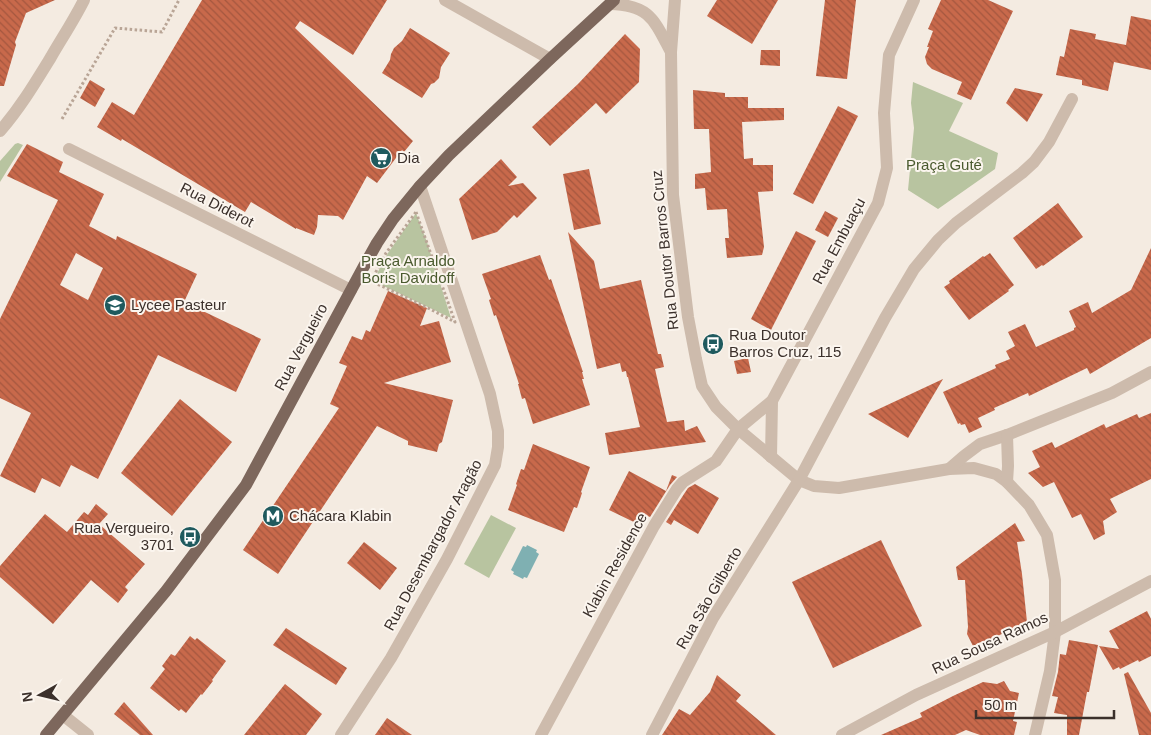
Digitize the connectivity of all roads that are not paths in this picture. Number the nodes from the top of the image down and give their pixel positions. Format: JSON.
{"nodes":[{"id":1,"x":84,"y":0,"type":"edge"},
{"id":2,"x":675,"y":0,"type":"edge"},
{"id":3,"x":914,"y":0,"type":"edge"},
{"id":4,"x":448,"y":1,"type":"edge"},
{"id":5,"x":612,"y":2,"type":"edge"},
{"id":6,"x":671,"y":52,"type":"junction"},
{"id":7,"x":550,"y":59,"type":"junction"},
{"id":8,"x":1072,"y":99,"type":"dead end"},
{"id":9,"x":0,"y":131,"type":"edge"},
{"id":10,"x":69,"y":149,"type":"dead end"},
{"id":11,"x":420,"y":186,"type":"junction"},
{"id":12,"x":350,"y":290,"type":"junction"},
{"id":13,"x":1151,"y":372,"type":"edge"},
{"id":14,"x":772,"y":401,"type":"junction"},
{"id":15,"x":738,"y":429,"type":"junction"},
{"id":16,"x":1007,"y":436,"type":"junction"},
{"id":17,"x":771,"y":457,"type":"junction"},
{"id":18,"x":949,"y":469,"type":"junction"},
{"id":19,"x":799,"y":480,"type":"junction"},
{"id":20,"x":1007,"y":482,"type":"junction"},
{"id":21,"x":1151,"y":581,"type":"edge"},
{"id":22,"x":1055,"y":632,"type":"junction"},
{"id":23,"x":63,"y":715,"type":"junction"},
{"id":24,"x":46,"y":735,"type":"edge"},
{"id":25,"x":88,"y":735,"type":"edge"},
{"id":26,"x":341,"y":735,"type":"edge"},
{"id":27,"x":541,"y":735,"type":"edge"},
{"id":28,"x":652,"y":735,"type":"edge"},
{"id":29,"x":842,"y":735,"type":"edge"},
{"id":30,"x":1035,"y":735,"type":"edge"}],
"edges":[{"from":1,"to":9,"type":"street"},
{"from":2,"to":6,"type":"street","name":"Rua Doutor Barros Cruz"},
{"from":3,"to":14,"type":"street","name":"Rua Embuaçu"},
{"from":4,"to":7,"type":"street"},
{"from":5,"to":6,"type":"street","name":"Rua Doutor Barros Cruz"},
{"from":5,"to":7,"type":"main road","name":"Rua Vergueiro"},
{"from":6,"to":15,"type":"street","name":"Rua Doutor Barros Cruz"},
{"from":7,"to":11,"type":"main road","name":"Rua Vergueiro"},
{"from":8,"to":19,"type":"street","name":"Rua São Gilberto"},
{"from":10,"to":12,"type":"street","name":"Rua Diderot"},
{"from":11,"to":12,"type":"main road","name":"Rua Vergueiro"},
{"from":11,"to":26,"type":"street","name":"Rua Desembargador Aragão"},
{"from":12,"to":23,"type":"main road","name":"Rua Vergueiro"},
{"from":13,"to":16,"type":"street"},
{"from":14,"to":15,"type":"street","name":"Rua Embuaçu"},
{"from":14,"to":17,"type":"street","name":"Rua Embuaçu"},
{"from":15,"to":17,"type":"street","name":"Rua Doutor Barros Cruz"},
{"from":15,"to":27,"type":"street","name":"Klabin Residence"},
{"from":16,"to":18,"type":"street"},
{"from":16,"to":20,"type":"street"},
{"from":17,"to":19,"type":"street","name":"Rua Doutor Barros Cruz"},
{"from":18,"to":19,"type":"street"},
{"from":18,"to":20,"type":"street"},
{"from":19,"to":28,"type":"street","name":"Rua São Gilberto"},
{"from":20,"to":22,"type":"street"},
{"from":21,"to":22,"type":"street","name":"Rua Sousa Ramos"},
{"from":22,"to":29,"type":"street","name":"Rua Sousa Ramos"},
{"from":22,"to":30,"type":"street"},
{"from":23,"to":24,"type":"main road","name":"Rua Vergueiro"},
{"from":23,"to":25,"type":"street"}]}
